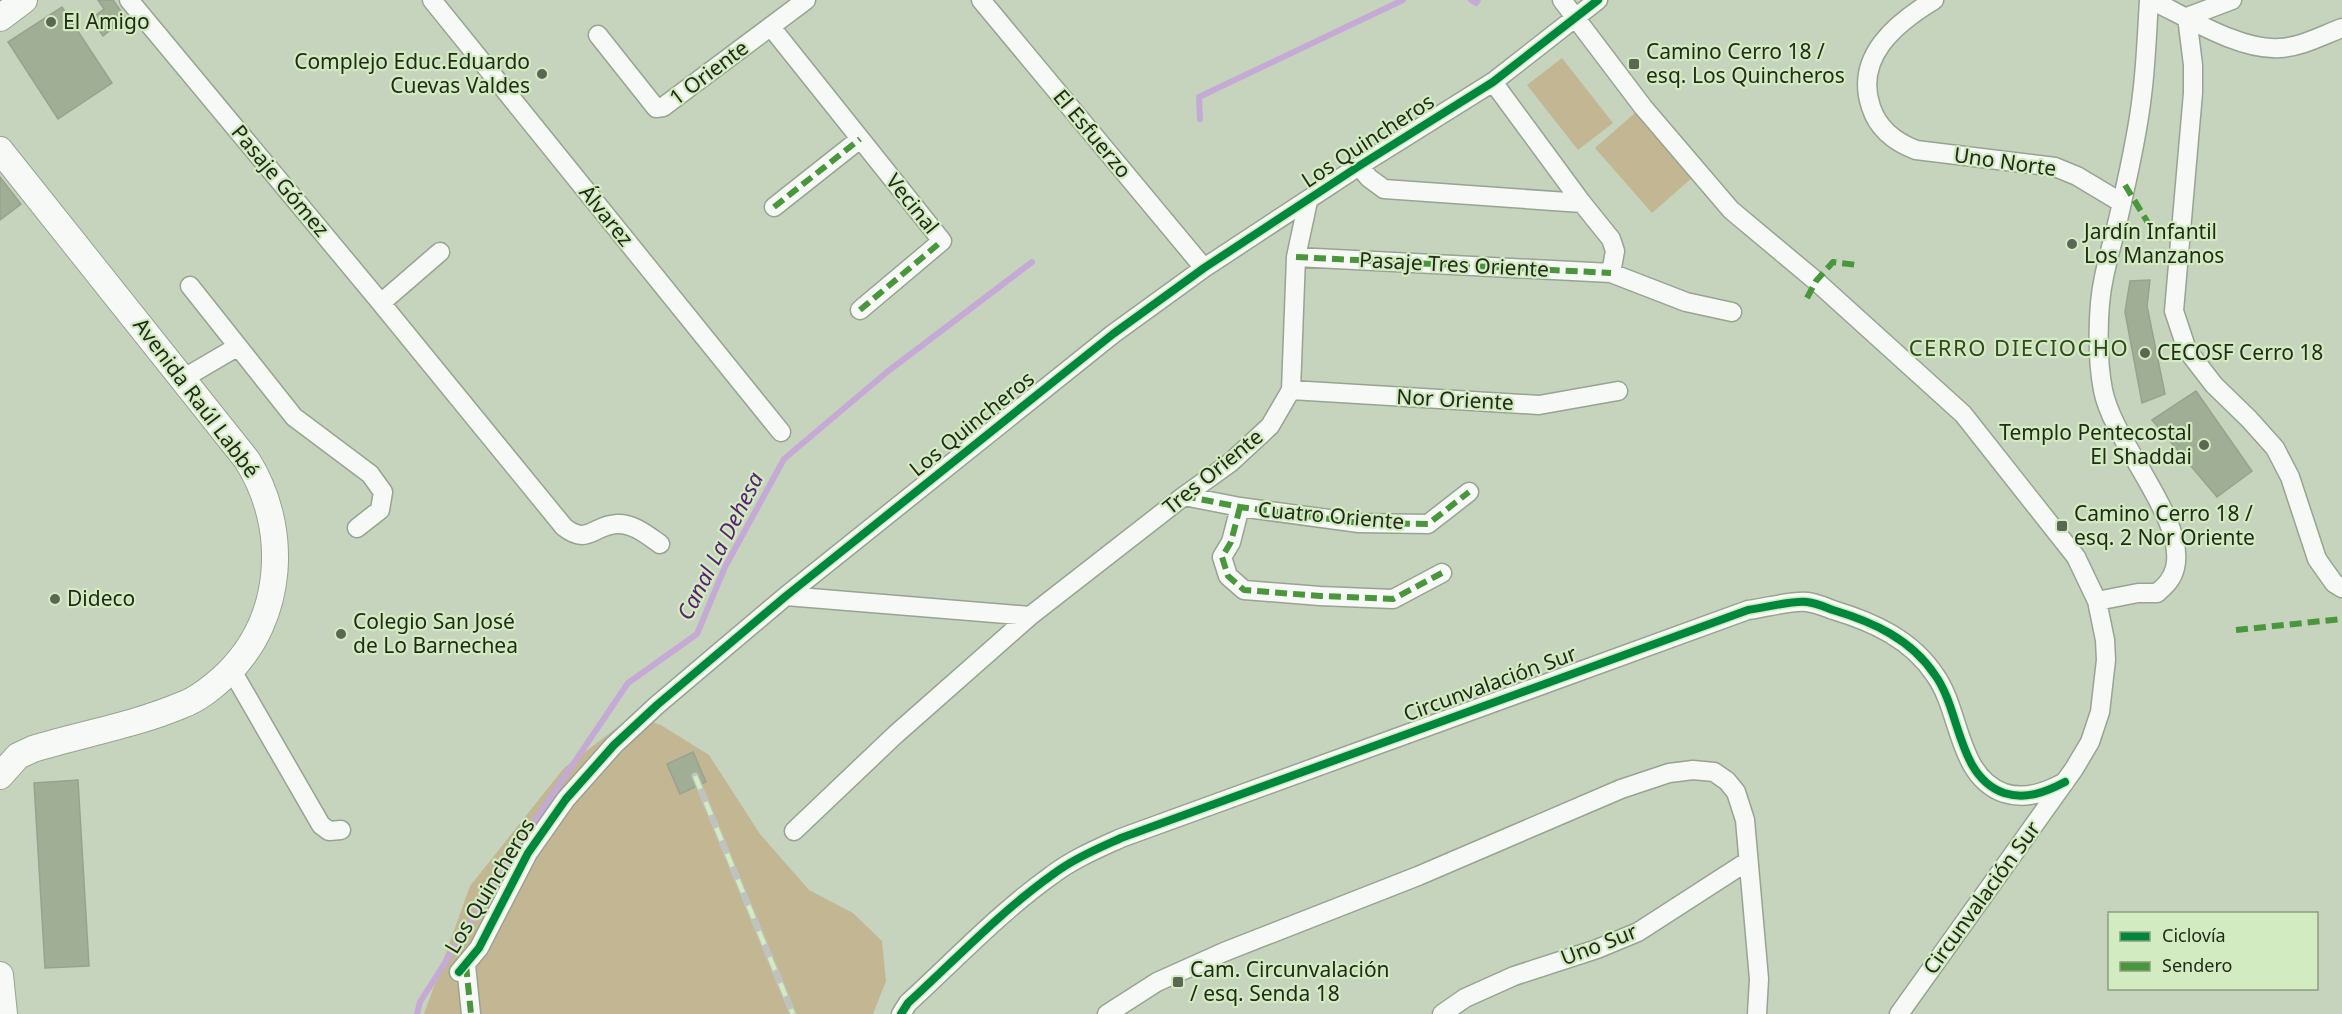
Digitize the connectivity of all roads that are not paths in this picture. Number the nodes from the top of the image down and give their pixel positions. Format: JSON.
{"nodes":[{"id":1,"x":24,"y":0,"type":"edge"},
{"id":2,"x":129,"y":0,"type":"edge"},
{"id":3,"x":432,"y":0,"type":"edge"},
{"id":4,"x":806,"y":0,"type":"edge"},
{"id":5,"x":981,"y":0,"type":"edge"},
{"id":6,"x":1562,"y":0,"type":"edge"},
{"id":7,"x":1598,"y":0,"type":"edge"},
{"id":8,"x":1934,"y":0,"type":"edge"},
{"id":9,"x":2150,"y":0,"type":"edge"},
{"id":10,"x":2232,"y":0,"type":"edge"},
{"id":11,"x":2187,"y":17,"type":"junction"},
{"id":12,"x":0,"y":18,"type":"edge"},
{"id":13,"x":1576,"y":18,"type":"junction"},
{"id":14,"x":771,"y":27,"type":"junction"},
{"id":15,"x":2342,"y":28,"type":"edge"},
{"id":16,"x":598,"y":35,"type":"dead end"},
{"id":17,"x":1492,"y":82,"type":"junction"},
{"id":18,"x":860,"y":139,"type":"junction"},
{"id":19,"x":0,"y":150,"type":"edge"},
{"id":20,"x":1359,"y":166,"type":"junction"},
{"id":21,"x":1308,"y":201,"type":"junction"},
{"id":22,"x":1582,"y":203,"type":"junction"},
{"id":23,"x":2122,"y":203,"type":"junction"},
{"id":24,"x":774,"y":207,"type":"dead end"},
{"id":25,"x":440,"y":252,"type":"dead end"},
{"id":26,"x":1296,"y":257,"type":"junction"},
{"id":27,"x":1204,"y":268,"type":"junction"},
{"id":28,"x":1611,"y":273,"type":"junction"},
{"id":29,"x":190,"y":286,"type":"dead end"},
{"id":30,"x":381,"y":303,"type":"junction"},
{"id":31,"x":860,"y":310,"type":"dead end"},
{"id":32,"x":1731,"y":312,"type":"dead end"},
{"id":33,"x":237,"y":347,"type":"junction"},
{"id":34,"x":184,"y":378,"type":"junction"},
{"id":35,"x":1291,"y":390,"type":"junction"},
{"id":36,"x":1618,"y":391,"type":"dead end"},
{"id":37,"x":781,"y":432,"type":"dead end"},
{"id":38,"x":1469,"y":492,"type":"dead end"},
{"id":39,"x":1184,"y":496,"type":"junction"},
{"id":40,"x":1240,"y":507,"type":"junction"},
{"id":41,"x":357,"y":528,"type":"dead end"},
{"id":42,"x":660,"y":544,"type":"dead end"},
{"id":43,"x":1442,"y":573,"type":"dead end"},
{"id":44,"x":2342,"y":588,"type":"edge"},
{"id":45,"x":786,"y":596,"type":"junction"},
{"id":46,"x":2097,"y":601,"type":"junction"},
{"id":47,"x":1030,"y":615,"type":"junction"},
{"id":48,"x":231,"y":669,"type":"junction"},
{"id":49,"x":9,"y":756,"type":"edge"},
{"id":50,"x":0,"y":776,"type":"edge"},
{"id":51,"x":2065,"y":782,"type":"junction"},
{"id":52,"x":341,"y":830,"type":"dead end"},
{"id":53,"x":794,"y":831,"type":"dead end"},
{"id":54,"x":1748,"y":861,"type":"junction"},
{"id":55,"x":0,"y":975,"type":"edge"},
{"id":56,"x":4,"y":1014,"type":"edge"},
{"id":57,"x":471,"y":1014,"type":"edge"},
{"id":58,"x":901,"y":1014,"type":"edge"},
{"id":59,"x":1107,"y":1014,"type":"edge"},
{"id":60,"x":1442,"y":1014,"type":"edge"},
{"id":61,"x":1757,"y":1014,"type":"edge"},
{"id":62,"x":1899,"y":1014,"type":"edge"}],
"edges":[{"from":1,"to":12,"type":"street"},
{"from":2,"to":30,"type":"street","name":"Pasaje Gómez"},
{"from":3,"to":37,"type":"street","name":"Álvarez"},
{"from":4,"to":14,"type":"street","name":"1 Oriente"},
{"from":5,"to":27,"type":"street","name":"El Esfuerzo"},
{"from":6,"to":13,"type":"street"},
{"from":7,"to":13,"type":"street","name":"Los Quincheros"},
{"from":8,"to":23,"type":"street","name":"Uno Norte"},
{"from":9,"to":11,"type":"street"},
{"from":9,"to":23,"type":"street"},
{"from":10,"to":11,"type":"street"},
{"from":11,"to":15,"type":"street"},
{"from":11,"to":44,"type":"street"},
{"from":13,"to":17,"type":"street","name":"Los Quincheros"},
{"from":13,"to":46,"type":"street"},
{"from":14,"to":16,"type":"street","name":"1 Oriente"},
{"from":14,"to":18,"type":"street","name":"Vecinal"},
{"from":17,"to":20,"type":"street","name":"Los Quincheros"},
{"from":17,"to":22,"type":"street"},
{"from":18,"to":24,"type":"street"},
{"from":18,"to":31,"type":"street","name":"Vecinal"},
{"from":19,"to":34,"type":"street","name":"Avenida Raúl Labbé"},
{"from":20,"to":21,"type":"street","name":"Los Quincheros"},
{"from":20,"to":22,"type":"street"},
{"from":21,"to":26,"type":"street","name":"Tres Oriente"},
{"from":21,"to":27,"type":"street","name":"Los Quincheros"},
{"from":22,"to":28,"type":"street"},
{"from":23,"to":46,"type":"street"},
{"from":25,"to":30,"type":"street"},
{"from":26,"to":28,"type":"street","name":"Pasaje Tres Oriente"},
{"from":26,"to":35,"type":"street","name":"Tres Oriente"},
{"from":27,"to":45,"type":"street","name":"Los Quincheros"},
{"from":28,"to":32,"type":"street","name":"Pasaje Tres Oriente"},
{"from":29,"to":33,"type":"street"},
{"from":30,"to":42,"type":"street","name":"Pasaje Gómez"},
{"from":33,"to":34,"type":"street"},
{"from":33,"to":41,"type":"street"},
{"from":34,"to":48,"type":"street","name":"Avenida Raúl Labbé"},
{"from":35,"to":36,"type":"street","name":"Nor Oriente"},
{"from":35,"to":39,"type":"street","name":"Tres Oriente"},
{"from":38,"to":40,"type":"street","name":"Cuatro Oriente"},
{"from":39,"to":40,"type":"street","name":"Cuatro Oriente"},
{"from":39,"to":47,"type":"street","name":"Tres Oriente"},
{"from":40,"to":43,"type":"street"},
{"from":45,"to":47,"type":"street"},
{"from":45,"to":57,"type":"street","name":"Los Quincheros"},
{"from":46,"to":51,"type":"street"},
{"from":47,"to":53,"type":"street","name":"Tres Oriente"},
{"from":48,"to":49,"type":"street","name":"Avenida Raúl Labbé"},
{"from":48,"to":52,"type":"street"},
{"from":49,"to":50,"type":"street","name":"Avenida Raúl Labbé"},
{"from":51,"to":58,"type":"street","name":"Circunvalación Sur"},
{"from":51,"to":62,"type":"street","name":"Circunvalación Sur"},
{"from":54,"to":59,"type":"street"},
{"from":54,"to":60,"type":"street","name":"Uno Sur"},
{"from":54,"to":61,"type":"street"},
{"from":55,"to":56,"type":"street"}]}
